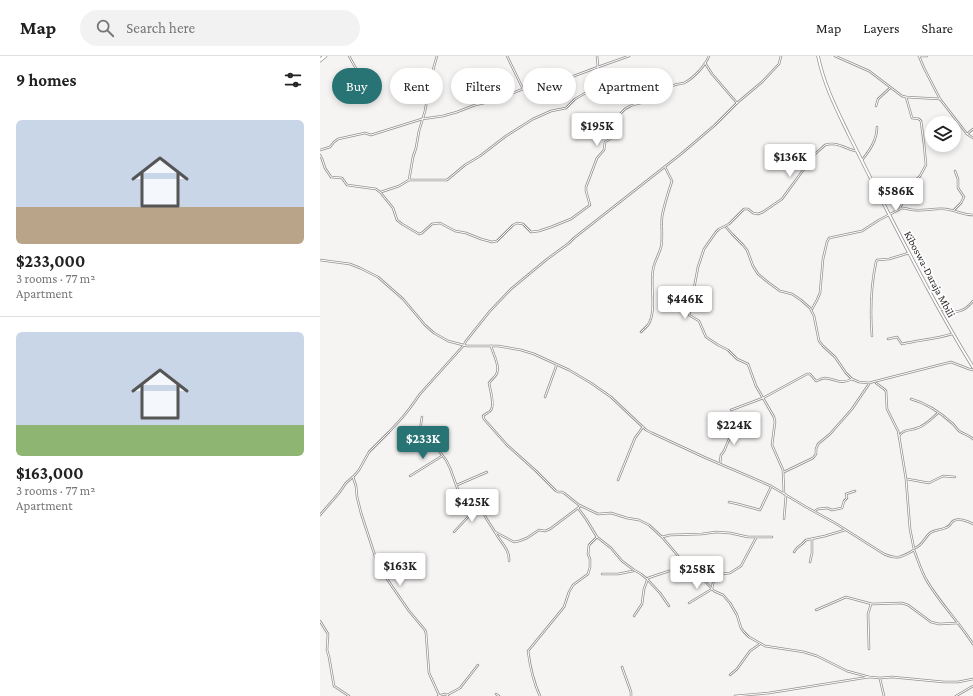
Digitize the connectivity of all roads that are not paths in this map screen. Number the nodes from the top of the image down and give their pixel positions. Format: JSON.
{"nodes":[{"id":1,"x":325,"y":56,"type":"edge"},
{"id":2,"x":350,"y":56,"type":"edge"},
{"id":3,"x":437,"y":56,"type":"edge"},
{"id":4,"x":507,"y":56,"type":"edge"},
{"id":5,"x":597,"y":56,"type":"edge"},
{"id":6,"x":629,"y":56,"type":"edge"},
{"id":7,"x":709,"y":56,"type":"edge"},
{"id":8,"x":781,"y":56,"type":"edge"},
{"id":9,"x":818,"y":56,"type":"edge"},
{"id":10,"x":835,"y":56,"type":"edge"},
{"id":11,"x":919,"y":56,"type":"edge"},
{"id":12,"x":927,"y":56,"type":"edge"},
{"id":13,"x":320,"y":60,"type":"edge"},
{"id":14,"x":705,"y":63,"type":"junction"},
{"id":15,"x":598,"y":67,"type":"junction"},
{"id":16,"x":356,"y":68,"type":"edge"},
{"id":17,"x":576,"y":75,"type":"edge"},
{"id":18,"x":891,"y":88,"type":"junction"},
{"id":19,"x":523,"y":89,"type":"joint"},
{"id":20,"x":906,"y":97,"type":"junction"},
{"id":21,"x":940,"y":99,"type":"junction"},
{"id":22,"x":737,"y":103,"type":"junction"},
{"id":23,"x":876,"y":106,"type":"dead end"},
{"id":24,"x":422,"y":119,"type":"junction"},
{"id":25,"x":877,"y":127,"type":"dead end"},
{"id":26,"x":973,"y":129,"type":"edge"},
{"id":27,"x":967,"y":134,"type":"junction"},
{"id":28,"x":973,"y":138,"type":"edge"},
{"id":29,"x":320,"y":150,"type":"edge"},
{"id":30,"x":857,"y":151,"type":"junction"},
{"id":31,"x":320,"y":155,"type":"edge"},
{"id":32,"x":862,"y":161,"type":"junction"},
{"id":33,"x":665,"y":167,"type":"junction"},
{"id":34,"x":954,"y":171,"type":"dead end"},
{"id":35,"x":409,"y":180,"type":"junction"},
{"id":36,"x":380,"y":192,"type":"junction"},
{"id":37,"x":900,"y":208,"type":"junction"},
{"id":38,"x":954,"y":210,"type":"junction"},
{"id":39,"x":890,"y":215,"type":"junction"},
{"id":40,"x":973,"y":215,"type":"edge"},
{"id":41,"x":726,"y":226,"type":"junction"},
{"id":42,"x":909,"y":253,"type":"junction"},
{"id":43,"x":321,"y":260,"type":"edge"},
{"id":44,"x":321,"y":263,"type":"edge"},
{"id":45,"x":693,"y":294,"type":"junction"},
{"id":46,"x":673,"y":296,"type":"dead end"},
{"id":47,"x":709,"y":296,"type":"dead end"},
{"id":48,"x":973,"y":301,"type":"edge"},
{"id":49,"x":939,"y":309,"type":"junction"},
{"id":50,"x":811,"y":310,"type":"junction"},
{"id":51,"x":641,"y":332,"type":"dead end"},
{"id":52,"x":953,"y":334,"type":"junction"},
{"id":53,"x":872,"y":336,"type":"dead end"},
{"id":54,"x":888,"y":339,"type":"dead end"},
{"id":55,"x":464,"y":345,"type":"junction"},
{"id":56,"x":491,"y":346,"type":"junction"},
{"id":57,"x":556,"y":364,"type":"junction"},
{"id":58,"x":973,"y":368,"type":"edge"},
{"id":59,"x":852,"y":379,"type":"junction"},
{"id":60,"x":875,"y":382,"type":"junction"},
{"id":61,"x":869,"y":383,"type":"junction"},
{"id":62,"x":545,"y":397,"type":"dead end"},
{"id":63,"x":763,"y":398,"type":"junction"},
{"id":64,"x":911,"y":399,"type":"dead end"},
{"id":65,"x":731,"y":410,"type":"dead end"},
{"id":66,"x":938,"y":413,"type":"junction"},
{"id":67,"x":422,"y":417,"type":"dead end"},
{"id":68,"x":730,"y":424,"type":"dead end"},
{"id":69,"x":643,"y":426,"type":"junction"},
{"id":70,"x":899,"y":436,"type":"junction"},
{"id":71,"x":419,"y":438,"type":"junction"},
{"id":72,"x":973,"y":439,"type":"edge"},
{"id":73,"x":399,"y":448,"type":"dead end"},
{"id":74,"x":442,"y":455,"type":"junction"},
{"id":75,"x":720,"y":464,"type":"junction"},
{"id":76,"x":487,"y":472,"type":"dead end"},
{"id":77,"x":784,"y":472,"type":"junction"},
{"id":78,"x":410,"y":476,"type":"dead end"},
{"id":79,"x":353,"y":477,"type":"junction"},
{"id":80,"x":955,"y":478,"type":"dead end"},
{"id":81,"x":906,"y":479,"type":"junction"},
{"id":82,"x":618,"y":480,"type":"dead end"},
{"id":83,"x":456,"y":485,"type":"junction"},
{"id":84,"x":772,"y":486,"type":"junction"},
{"id":85,"x":855,"y":491,"type":"dead end"},
{"id":86,"x":785,"y":494,"type":"junction"},
{"id":87,"x":729,"y":502,"type":"dead end"},
{"id":88,"x":476,"y":504,"type":"junction"},
{"id":89,"x":580,"y":505,"type":"junction"},
{"id":90,"x":578,"y":508,"type":"junction"},
{"id":91,"x":814,"y":511,"type":"junction"},
{"id":92,"x":320,"y":515,"type":"edge"},
{"id":93,"x":784,"y":520,"type":"dead end"},
{"id":94,"x":973,"y":524,"type":"edge"},
{"id":95,"x":845,"y":530,"type":"junction"},
{"id":96,"x":454,"y":532,"type":"dead end"},
{"id":97,"x":495,"y":532,"type":"junction"},
{"id":98,"x":596,"y":536,"type":"junction"},
{"id":99,"x":662,"y":537,"type":"junction"},
{"id":100,"x":756,"y":537,"type":"junction"},
{"id":101,"x":772,"y":537,"type":"dead end"},
{"id":102,"x":812,"y":538,"type":"junction"},
{"id":103,"x":914,"y":549,"type":"junction"},
{"id":104,"x":794,"y":552,"type":"dead end"},
{"id":105,"x":509,"y":561,"type":"dead end"},
{"id":106,"x":810,"y":562,"type":"dead end"},
{"id":107,"x":690,"y":568,"type":"dead end"},
{"id":108,"x":634,"y":570,"type":"junction"},
{"id":109,"x":687,"y":570,"type":"junction"},
{"id":110,"x":602,"y":574,"type":"dead end"},
{"id":111,"x":647,"y":579,"type":"junction"},
{"id":112,"x":712,"y":588,"type":"junction"},
{"id":113,"x":689,"y":603,"type":"dead end"},
{"id":114,"x":872,"y":604,"type":"junction"},
{"id":115,"x":669,"y":606,"type":"dead end"},
{"id":116,"x":816,"y":610,"type":"dead end"},
{"id":117,"x":634,"y":616,"type":"dead end"},
{"id":118,"x":320,"y":621,"type":"edge"},
{"id":119,"x":958,"y":623,"type":"junction"},
{"id":120,"x":761,"y":643,"type":"junction"},
{"id":121,"x":973,"y":644,"type":"edge"},
{"id":122,"x":870,"y":648,"type":"dead end"},
{"id":123,"x":478,"y":665,"type":"dead end"},
{"id":124,"x":622,"y":666,"type":"dead end"},
{"id":125,"x":730,"y":675,"type":"dead end"},
{"id":126,"x":869,"y":677,"type":"junction"},
{"id":127,"x":880,"y":678,"type":"junction"},
{"id":128,"x":973,"y":679,"type":"edge"},
{"id":129,"x":973,"y":686,"type":"edge"},
{"id":130,"x":496,"y":694,"type":"dead end"},
{"id":131,"x":448,"y":695,"type":"edge"},
{"id":132,"x":349,"y":696,"type":"edge"},
{"id":133,"x":439,"y":696,"type":"edge"},
{"id":134,"x":499,"y":696,"type":"edge"},
{"id":135,"x":540,"y":696,"type":"edge"},
{"id":136,"x":631,"y":696,"type":"edge"},
{"id":137,"x":735,"y":696,"type":"edge"},
{"id":138,"x":884,"y":696,"type":"edge"},
{"id":139,"x":956,"y":696,"type":"edge"}],
"edges":[{"from":1,"to":13,"type":"highway"},
{"from":2,"to":16,"type":"street"},
{"from":3,"to":24,"type":"street"},
{"from":4,"to":19,"type":"street"},
{"from":5,"to":15,"type":"street"},
{"from":6,"to":15,"type":"street"},
{"from":7,"to":14,"type":"street"},
{"from":8,"to":22,"type":"street"},
{"from":9,"to":30,"type":"main road","name":"Kiboswa-Daraja Mbili"},
{"from":10,"to":18,"type":"street"},
{"from":11,"to":12,"type":"street"},
{"from":11,"to":21,"type":"street"},
{"from":14,"to":22,"type":"street"},
{"from":14,"to":36,"type":"street"},
{"from":15,"to":17,"type":"street"},
{"from":15,"to":35,"type":"street"},
{"from":18,"to":20,"type":"street"},
{"from":18,"to":23,"type":"street"},
{"from":19,"to":24,"type":"street"},
{"from":20,"to":21,"type":"street"},
{"from":20,"to":37,"type":"street"},
{"from":21,"to":27,"type":"street"},
{"from":22,"to":33,"type":"street"},
{"from":24,"to":29,"type":"street"},
{"from":24,"to":35,"type":"street"},
{"from":25,"to":32,"type":"street"},
{"from":26,"to":27,"type":"street"},
{"from":27,"to":28,"type":"street"},
{"from":30,"to":32,"type":"main road","name":"Kiboswa-Daraja Mbili"},
{"from":30,"to":41,"type":"street"},
{"from":31,"to":36,"type":"street"},
{"from":32,"to":39,"type":"main road","name":"Kiboswa-Daraja Mbili"},
{"from":33,"to":51,"type":"street"},
{"from":33,"to":55,"type":"street"},
{"from":34,"to":38,"type":"street"},
{"from":35,"to":36,"type":"street"},
{"from":37,"to":38,"type":"street"},
{"from":37,"to":39,"type":"street"},
{"from":38,"to":40,"type":"street"},
{"from":39,"to":42,"type":"main road","name":"Kiboswa-Daraja Mbili"},
{"from":39,"to":50,"type":"street"},
{"from":41,"to":45,"type":"street"},
{"from":41,"to":50,"type":"street"},
{"from":42,"to":49,"type":"main road","name":"Kiboswa-Daraja Mbili"},
{"from":42,"to":53,"type":"street"},
{"from":43,"to":44,"type":"street"},
{"from":43,"to":55,"type":"street"},
{"from":45,"to":46,"type":"street"},
{"from":45,"to":47,"type":"street"},
{"from":45,"to":63,"type":"street"},
{"from":48,"to":49,"type":"street"},
{"from":49,"to":52,"type":"main road","name":"Kiboswa-Daraja Mbili"},
{"from":50,"to":59,"type":"street"},
{"from":52,"to":54,"type":"street"},
{"from":52,"to":58,"type":"main road","name":"Kiboswa-Daraja Mbili"},
{"from":55,"to":56,"type":"street"},
{"from":55,"to":79,"type":"street"},
{"from":56,"to":57,"type":"street"},
{"from":56,"to":89,"type":"street"},
{"from":57,"to":62,"type":"street"},
{"from":57,"to":69,"type":"street"},
{"from":58,"to":60,"type":"street"},
{"from":59,"to":61,"type":"street"},
{"from":59,"to":63,"type":"street"},
{"from":60,"to":61,"type":"street"},
{"from":60,"to":70,"type":"street"},
{"from":61,"to":77,"type":"street"},
{"from":63,"to":65,"type":"street"},
{"from":63,"to":77,"type":"street"},
{"from":64,"to":66,"type":"street"},
{"from":66,"to":70,"type":"street"},
{"from":66,"to":72,"type":"street"},
{"from":67,"to":71,"type":"street"},
{"from":68,"to":75,"type":"street"},
{"from":69,"to":75,"type":"street"},
{"from":69,"to":82,"type":"street"},
{"from":70,"to":81,"type":"street"},
{"from":71,"to":73,"type":"street"},
{"from":71,"to":74,"type":"street"},
{"from":74,"to":78,"type":"street"},
{"from":74,"to":83,"type":"street"},
{"from":75,"to":84,"type":"street"},
{"from":76,"to":83,"type":"street"},
{"from":77,"to":86,"type":"street"},
{"from":79,"to":92,"type":"street"},
{"from":79,"to":133,"type":"street"},
{"from":80,"to":81,"type":"street"},
{"from":81,"to":103,"type":"street"},
{"from":83,"to":88,"type":"street"},
{"from":84,"to":86,"type":"street"},
{"from":84,"to":87,"type":"street"},
{"from":85,"to":91,"type":"street"},
{"from":86,"to":91,"type":"street"},
{"from":86,"to":93,"type":"street"},
{"from":88,"to":96,"type":"street"},
{"from":88,"to":97,"type":"street"},
{"from":89,"to":90,"type":"street"},
{"from":89,"to":99,"type":"street"},
{"from":90,"to":97,"type":"street"},
{"from":90,"to":98,"type":"street"},
{"from":91,"to":95,"type":"street"},
{"from":94,"to":103,"type":"street"},
{"from":95,"to":102,"type":"street"},
{"from":95,"to":103,"type":"street"},
{"from":97,"to":105,"type":"street"},
{"from":98,"to":108,"type":"street"},
{"from":98,"to":135,"type":"street"},
{"from":99,"to":100,"type":"street"},
{"from":99,"to":109,"type":"street"},
{"from":100,"to":101,"type":"street"},
{"from":100,"to":112,"type":"street"},
{"from":102,"to":104,"type":"street"},
{"from":102,"to":106,"type":"street"},
{"from":103,"to":119,"type":"street"},
{"from":107,"to":109,"type":"street"},
{"from":108,"to":110,"type":"street"},
{"from":108,"to":111,"type":"street"},
{"from":109,"to":111,"type":"street"},
{"from":109,"to":112,"type":"street"},
{"from":111,"to":115,"type":"street"},
{"from":111,"to":117,"type":"street"},
{"from":112,"to":113,"type":"street"},
{"from":112,"to":120,"type":"street"},
{"from":114,"to":116,"type":"street"},
{"from":114,"to":119,"type":"street"},
{"from":114,"to":122,"type":"street"},
{"from":118,"to":132,"type":"street"},
{"from":119,"to":121,"type":"street"},
{"from":120,"to":125,"type":"street"},
{"from":120,"to":126,"type":"street"},
{"from":123,"to":131,"type":"street"},
{"from":124,"to":136,"type":"street"},
{"from":126,"to":127,"type":"street"},
{"from":126,"to":137,"type":"street"},
{"from":127,"to":128,"type":"street"},
{"from":127,"to":138,"type":"street"},
{"from":129,"to":139,"type":"street"},
{"from":130,"to":134,"type":"street"},
{"from":131,"to":133,"type":"street"}]}
